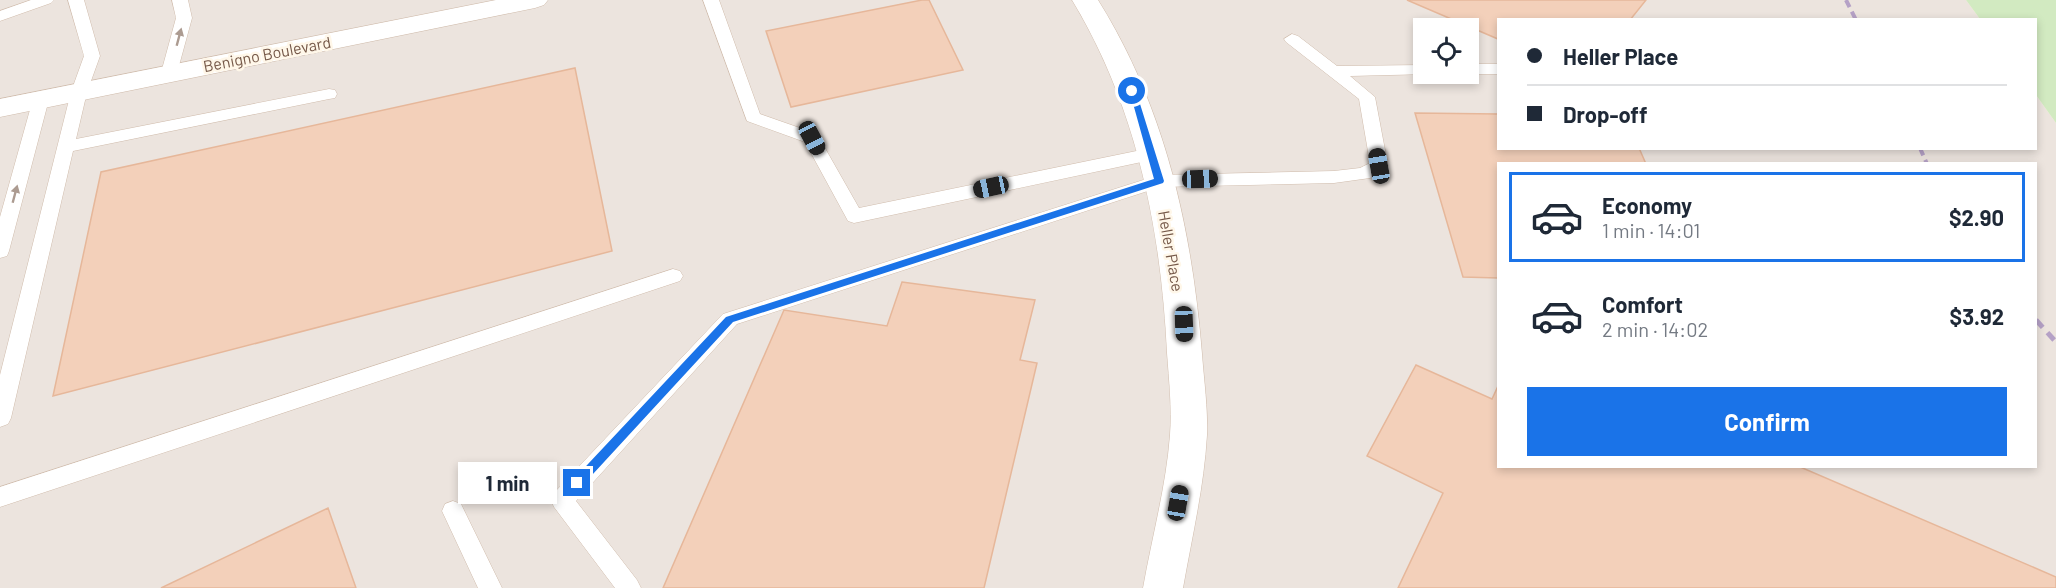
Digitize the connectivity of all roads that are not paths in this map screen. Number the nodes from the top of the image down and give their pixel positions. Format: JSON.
{"nodes":[{"id":1,"x":46,"y":0,"type":"edge"},
{"id":2,"x":76,"y":0,"type":"edge"},
{"id":3,"x":180,"y":0,"type":"edge"},
{"id":4,"x":711,"y":0,"type":"edge"},
{"id":5,"x":1085,"y":0,"type":"edge"},
{"id":6,"x":527,"y":1,"type":"edge"},
{"id":7,"x":0,"y":16,"type":"edge"},
{"id":8,"x":1292,"y":39,"type":"dead end"},
{"id":9,"x":1479,"y":69,"type":"edge"},
{"id":10,"x":1497,"y":69,"type":"edge"},
{"id":11,"x":1413,"y":70,"type":"edge"},
{"id":12,"x":1333,"y":71,"type":"junction"},
{"id":13,"x":169,"y":74,"type":"junction"},
{"id":14,"x":79,"y":92,"type":"junction"},
{"id":15,"x":329,"y":94,"type":"dead end"},
{"id":16,"x":41,"y":99,"type":"junction"},
{"id":17,"x":0,"y":108,"type":"edge"},
{"id":18,"x":66,"y":147,"type":"junction"},
{"id":19,"x":1155,"y":168,"type":"junction"},
{"id":20,"x":0,"y":251,"type":"edge"},
{"id":21,"x":673,"y":276,"type":"dead end"},
{"id":22,"x":0,"y":418,"type":"edge"},
{"id":23,"x":0,"y":497,"type":"edge"},
{"id":24,"x":453,"y":511,"type":"dead end"},
{"id":25,"x":489,"y":588,"type":"edge"},
{"id":26,"x":629,"y":588,"type":"edge"},
{"id":27,"x":1163,"y":588,"type":"edge"}],
"edges":[{"from":1,"to":7,"type":"lane"},
{"from":2,"to":14,"type":"lane"},
{"from":13,"to":3,"type":"lane","one_way":true},
{"from":4,"to":19,"type":"lane"},
{"from":5,"to":19,"type":"street","name":"Heller Place"},
{"from":6,"to":13,"type":"street","name":"Benigno Boulevard"},
{"from":8,"to":12,"type":"lane"},
{"from":9,"to":10,"type":"lane"},
{"from":11,"to":12,"type":"lane"},
{"from":12,"to":19,"type":"lane"},
{"from":13,"to":14,"type":"street","name":"Benigno Boulevard"},
{"from":14,"to":16,"type":"street","name":"Benigno Boulevard"},
{"from":14,"to":18,"type":"lane"},
{"from":15,"to":18,"type":"lane"},
{"from":16,"to":17,"type":"street","name":"Benigno Boulevard"},
{"from":20,"to":16,"type":"lane","one_way":true},
{"from":18,"to":22,"type":"lane"},
{"from":19,"to":26,"type":"lane"},
{"from":19,"to":27,"type":"street","name":"Heller Place"},
{"from":21,"to":23,"type":"lane"},
{"from":24,"to":25,"type":"lane"}]}
